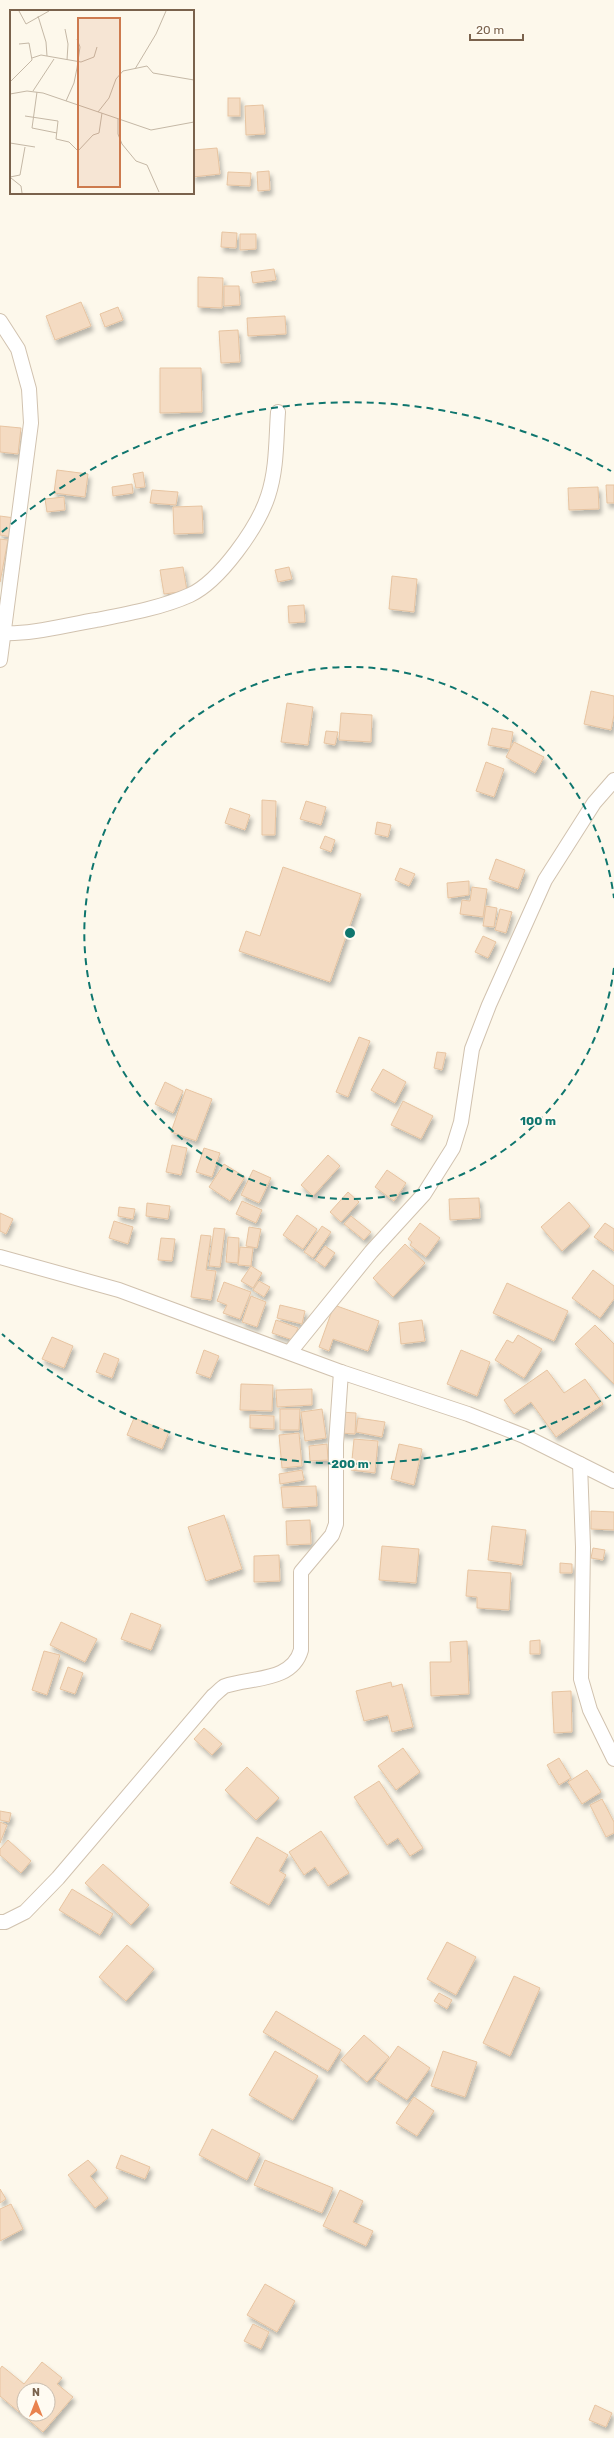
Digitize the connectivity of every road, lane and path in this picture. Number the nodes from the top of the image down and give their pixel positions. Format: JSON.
{"nodes":[{"id":1,"x":0,"y":320,"type":"edge"},
{"id":2,"x":278,"y":412,"type":"dead end"},
{"id":3,"x":2,"y":633,"type":"edge"},
{"id":4,"x":0,"y":660,"type":"edge"},
{"id":5,"x":614,"y":780,"type":"edge"},
{"id":6,"x":0,"y":1257,"type":"edge"},
{"id":7,"x":290,"y":1352,"type":"junction"},
{"id":8,"x":341,"y":1372,"type":"junction"},
{"id":9,"x":580,"y":1464,"type":"junction"},
{"id":10,"x":614,"y":1481,"type":"edge"},
{"id":11,"x":614,"y":1759,"type":"edge"},
{"id":12,"x":0,"y":1922,"type":"edge"}],
"edges":[{"from":1,"to":3,"type":"street"},
{"from":2,"to":3,"type":"street"},
{"from":3,"to":4,"type":"street"},
{"from":5,"to":7,"type":"street"},
{"from":6,"to":7,"type":"street"},
{"from":7,"to":8,"type":"street"},
{"from":8,"to":9,"type":"street"},
{"from":8,"to":12,"type":"street"},
{"from":9,"to":10,"type":"street"},
{"from":9,"to":11,"type":"street"}]}
